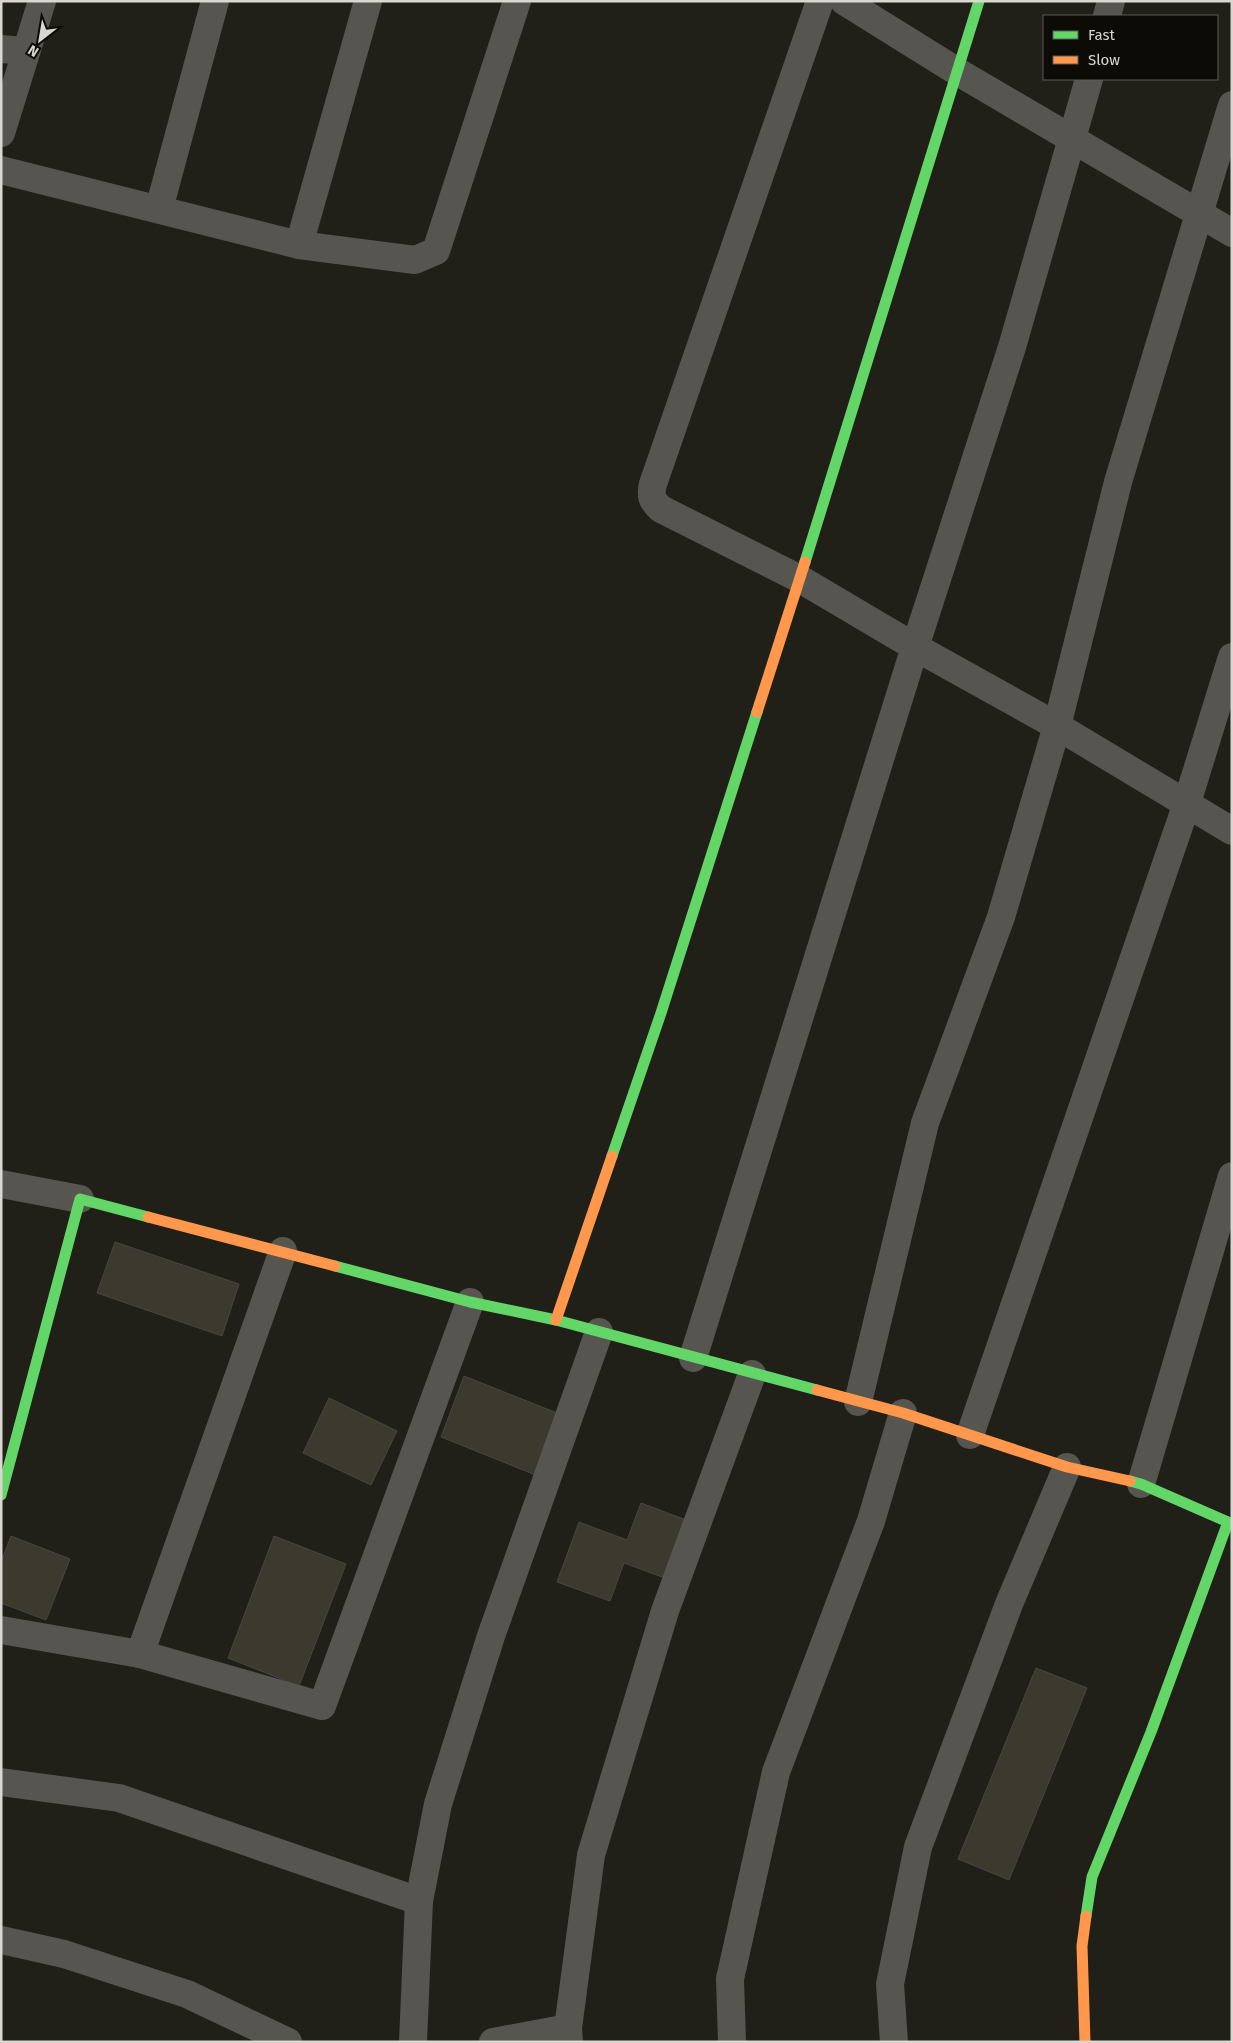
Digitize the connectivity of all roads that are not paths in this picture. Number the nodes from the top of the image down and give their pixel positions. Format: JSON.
{"nodes":[{"id":1,"x":42,"y":1,"type":"edge"},
{"id":2,"x":215,"y":1,"type":"edge"},
{"id":3,"x":368,"y":1,"type":"edge"},
{"id":4,"x":517,"y":1,"type":"edge"},
{"id":5,"x":820,"y":1,"type":"edge"},
{"id":6,"x":844,"y":1,"type":"edge"},
{"id":7,"x":979,"y":1,"type":"edge"},
{"id":8,"x":1111,"y":1,"type":"edge"},
{"id":9,"x":1107,"y":15,"type":"edge"},
{"id":10,"x":14,"y":50,"type":"edge"},
{"id":11,"x":958,"y":72,"type":"junction"},
{"id":12,"x":1089,"y":80,"type":"edge"},
{"id":13,"x":1232,"y":105,"type":"edge"},
{"id":14,"x":1,"y":134,"type":"edge"},
{"id":15,"x":1072,"y":137,"type":"junction"},
{"id":16,"x":1,"y":170,"type":"edge"},
{"id":17,"x":159,"y":209,"type":"junction"},
{"id":18,"x":1198,"y":213,"type":"junction"},
{"id":19,"x":1232,"y":233,"type":"edge"},
{"id":20,"x":298,"y":245,"type":"junction"},
{"id":21,"x":800,"y":579,"type":"junction"},
{"id":22,"x":914,"y":647,"type":"junction"},
{"id":23,"x":1232,"y":657,"type":"edge"},
{"id":24,"x":1056,"y":726,"type":"junction"},
{"id":25,"x":1186,"y":806,"type":"junction"},
{"id":26,"x":1232,"y":831,"type":"edge"},
{"id":27,"x":1232,"y":1176,"type":"edge"},
{"id":28,"x":1,"y":1184,"type":"edge"},
{"id":29,"x":80,"y":1199,"type":"junction"},
{"id":30,"x":283,"y":1251,"type":"junction"},
{"id":31,"x":470,"y":1302,"type":"junction"},
{"id":32,"x":556,"y":1320,"type":"junction"},
{"id":33,"x":599,"y":1332,"type":"junction"},
{"id":34,"x":693,"y":1358,"type":"junction"},
{"id":35,"x":752,"y":1374,"type":"junction"},
{"id":36,"x":858,"y":1402,"type":"junction"},
{"id":37,"x":903,"y":1414,"type":"junction"},
{"id":38,"x":970,"y":1435,"type":"junction"},
{"id":39,"x":1067,"y":1467,"type":"junction"},
{"id":40,"x":1141,"y":1484,"type":"junction"},
{"id":41,"x":1,"y":1495,"type":"edge"},
{"id":42,"x":1224,"y":1560,"type":"edge"},
{"id":43,"x":1,"y":1630,"type":"edge"},
{"id":44,"x":140,"y":1654,"type":"junction"},
{"id":45,"x":1,"y":1782,"type":"edge"},
{"id":46,"x":419,"y":1901,"type":"junction"},
{"id":47,"x":1,"y":1940,"type":"edge"},
{"id":48,"x":569,"y":2035,"type":"edge"},
{"id":49,"x":288,"y":2042,"type":"edge"},
{"id":50,"x":414,"y":2042,"type":"edge"},
{"id":51,"x":493,"y":2042,"type":"edge"},
{"id":52,"x":732,"y":2042,"type":"edge"},
{"id":53,"x":894,"y":2042,"type":"edge"},
{"id":54,"x":1085,"y":2042,"type":"edge"}],
"edges":[{"from":1,"to":10,"type":"street"},
{"from":2,"to":17,"type":"street"},
{"from":3,"to":20,"type":"street"},
{"from":4,"to":20,"type":"street"},
{"from":5,"to":21,"type":"street"},
{"from":6,"to":11,"type":"street"},
{"from":7,"to":11,"type":"street"},
{"from":8,"to":9,"type":"street"},
{"from":10,"to":14,"type":"street"},
{"from":11,"to":15,"type":"street"},
{"from":11,"to":21,"type":"street"},
{"from":12,"to":15,"type":"street"},
{"from":13,"to":18,"type":"street"},
{"from":15,"to":18,"type":"street"},
{"from":15,"to":22,"type":"street"},
{"from":16,"to":17,"type":"street"},
{"from":17,"to":20,"type":"street"},
{"from":18,"to":19,"type":"street"},
{"from":18,"to":24,"type":"street"},
{"from":21,"to":22,"type":"street"},
{"from":21,"to":32,"type":"street"},
{"from":22,"to":24,"type":"street"},
{"from":22,"to":34,"type":"street"},
{"from":23,"to":25,"type":"street"},
{"from":24,"to":25,"type":"street"},
{"from":24,"to":36,"type":"street"},
{"from":25,"to":26,"type":"street"},
{"from":25,"to":38,"type":"street"},
{"from":27,"to":40,"type":"street"},
{"from":28,"to":29,"type":"street"},
{"from":29,"to":30,"type":"street"},
{"from":29,"to":41,"type":"street"},
{"from":30,"to":31,"type":"street"},
{"from":30,"to":44,"type":"street"},
{"from":31,"to":32,"type":"street"},
{"from":31,"to":44,"type":"street"},
{"from":32,"to":33,"type":"street"},
{"from":33,"to":34,"type":"street"},
{"from":33,"to":46,"type":"street"},
{"from":34,"to":35,"type":"street"},
{"from":35,"to":36,"type":"street"},
{"from":35,"to":48,"type":"street"},
{"from":36,"to":37,"type":"street"},
{"from":37,"to":38,"type":"street"},
{"from":37,"to":52,"type":"street"},
{"from":38,"to":39,"type":"street"},
{"from":39,"to":40,"type":"street"},
{"from":39,"to":53,"type":"street"},
{"from":40,"to":42,"type":"street"},
{"from":42,"to":54,"type":"street"},
{"from":43,"to":44,"type":"street"},
{"from":45,"to":46,"type":"street"},
{"from":46,"to":50,"type":"street"},
{"from":47,"to":49,"type":"street"},
{"from":48,"to":51,"type":"street"}]}
